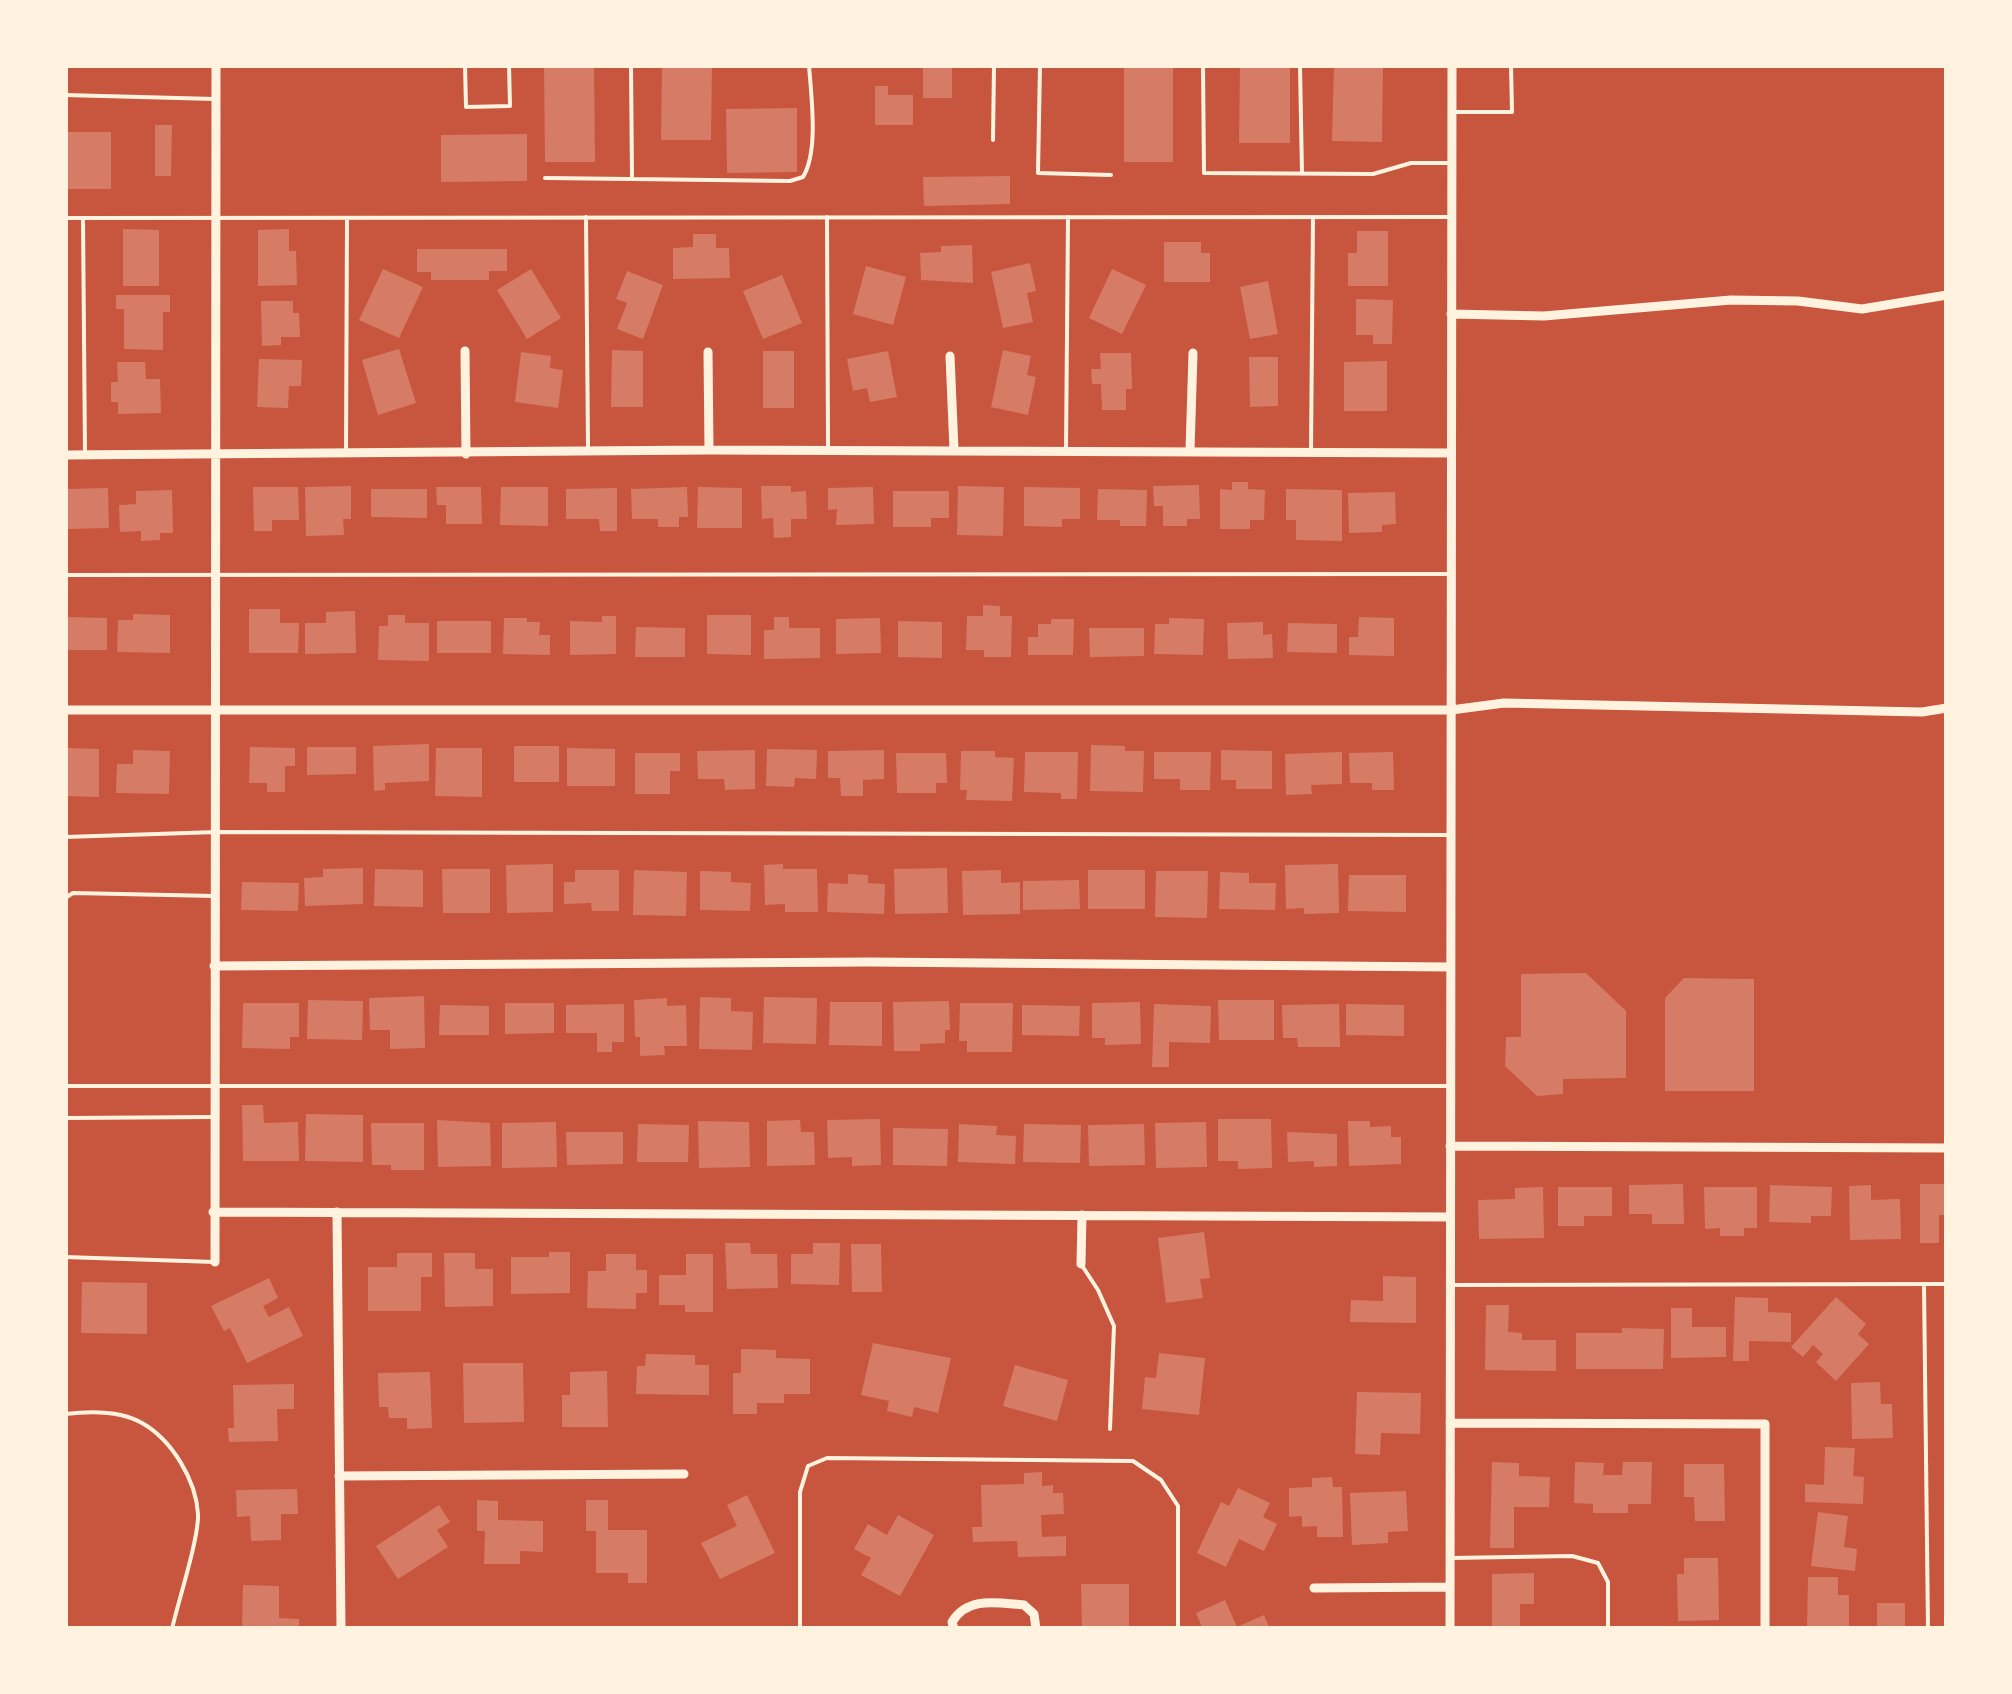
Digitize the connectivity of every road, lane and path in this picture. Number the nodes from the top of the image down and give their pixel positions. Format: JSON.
{"nodes":[{"id":1,"x":216,"y":65,"type":"edge"},
{"id":2,"x":465,"y":65,"type":"edge"},
{"id":3,"x":510,"y":65,"type":"edge"},
{"id":4,"x":631,"y":65,"type":"edge"},
{"id":5,"x":800,"y":65,"type":"edge"},
{"id":6,"x":810,"y":65,"type":"edge"},
{"id":7,"x":904,"y":65,"type":"edge"},
{"id":8,"x":994,"y":65,"type":"edge"},
{"id":9,"x":1040,"y":65,"type":"edge"},
{"id":10,"x":1203,"y":65,"type":"edge"},
{"id":11,"x":1452,"y":65,"type":"edge"},
{"id":12,"x":1511,"y":65,"type":"edge"},
{"id":13,"x":1300,"y":66,"type":"edge"},
{"id":14,"x":65,"y":94,"type":"edge"},
{"id":15,"x":216,"y":99,"type":"junction"},
{"id":16,"x":1452,"y":112,"type":"junction"},
{"id":17,"x":993,"y":140,"type":"dead end"},
{"id":18,"x":1452,"y":163,"type":"junction"},
{"id":19,"x":1111,"y":174,"type":"dead end"},
{"id":20,"x":1302,"y":174,"type":"junction"},
{"id":21,"x":545,"y":178,"type":"dead end"},
{"id":22,"x":632,"y":178,"type":"junction"},
{"id":23,"x":1313,"y":216,"type":"junction"},
{"id":24,"x":1452,"y":216,"type":"junction"},
{"id":25,"x":586,"y":217,"type":"junction"},
{"id":26,"x":827,"y":217,"type":"junction"},
{"id":27,"x":1068,"y":217,"type":"junction"},
{"id":28,"x":65,"y":218,"type":"edge"},
{"id":29,"x":83,"y":218,"type":"junction"},
{"id":30,"x":216,"y":218,"type":"junction"},
{"id":31,"x":346,"y":218,"type":"junction"},
{"id":32,"x":1947,"y":295,"type":"edge"},
{"id":33,"x":1451,"y":314,"type":"junction"},
{"id":34,"x":466,"y":351,"type":"dead end"},
{"id":35,"x":708,"y":352,"type":"dead end"},
{"id":36,"x":1193,"y":353,"type":"dead end"},
{"id":37,"x":950,"y":356,"type":"dead end"},
{"id":38,"x":709,"y":450,"type":"junction"},
{"id":39,"x":828,"y":450,"type":"junction"},
{"id":40,"x":954,"y":450,"type":"junction"},
{"id":41,"x":1066,"y":450,"type":"junction"},
{"id":42,"x":1190,"y":450,"type":"junction"},
{"id":43,"x":1311,"y":451,"type":"junction"},
{"id":44,"x":215,"y":452,"type":"junction"},
{"id":45,"x":588,"y":452,"type":"junction"},
{"id":46,"x":346,"y":453,"type":"junction"},
{"id":47,"x":1451,"y":453,"type":"junction"},
{"id":48,"x":85,"y":454,"type":"junction"},
{"id":49,"x":466,"y":454,"type":"junction"},
{"id":50,"x":65,"y":455,"type":"edge"},
{"id":51,"x":215,"y":574,"type":"junction"},
{"id":52,"x":1451,"y":574,"type":"junction"},
{"id":53,"x":65,"y":575,"type":"edge"},
{"id":54,"x":1947,"y":708,"type":"edge"},
{"id":55,"x":65,"y":710,"type":"edge"},
{"id":56,"x":1451,"y":710,"type":"junction"},
{"id":57,"x":214,"y":711,"type":"junction"},
{"id":58,"x":217,"y":832,"type":"junction"},
{"id":59,"x":1451,"y":835,"type":"junction"},
{"id":60,"x":65,"y":837,"type":"edge"},
{"id":61,"x":216,"y":896,"type":"junction"},
{"id":62,"x":65,"y":898,"type":"edge"},
{"id":63,"x":214,"y":966,"type":"junction"},
{"id":64,"x":1450,"y":968,"type":"junction"},
{"id":65,"x":214,"y":1085,"type":"junction"},
{"id":66,"x":65,"y":1086,"type":"edge"},
{"id":67,"x":1450,"y":1086,"type":"junction"},
{"id":68,"x":214,"y":1117,"type":"junction"},
{"id":69,"x":65,"y":1118,"type":"edge"},
{"id":70,"x":1450,"y":1146,"type":"junction"},
{"id":71,"x":1947,"y":1148,"type":"edge"},
{"id":72,"x":214,"y":1212,"type":"junction"},
{"id":73,"x":336,"y":1212,"type":"junction"},
{"id":74,"x":1082,"y":1216,"type":"junction"},
{"id":75,"x":1450,"y":1217,"type":"junction"},
{"id":76,"x":65,"y":1257,"type":"edge"},
{"id":77,"x":216,"y":1262,"type":"joint"},
{"id":78,"x":1081,"y":1264,"type":"joint"},
{"id":79,"x":1924,"y":1284,"type":"junction"},
{"id":80,"x":1947,"y":1284,"type":"edge"},
{"id":81,"x":1450,"y":1286,"type":"junction"},
{"id":82,"x":65,"y":1414,"type":"edge"},
{"id":83,"x":1450,"y":1423,"type":"junction"},
{"id":84,"x":1110,"y":1430,"type":"dead end"},
{"id":85,"x":684,"y":1474,"type":"dead end"},
{"id":86,"x":339,"y":1476,"type":"junction"},
{"id":87,"x":1450,"y":1558,"type":"junction"},
{"id":88,"x":1450,"y":1587,"type":"junction"},
{"id":89,"x":1314,"y":1588,"type":"dead end"},
{"id":90,"x":172,"y":1629,"type":"edge"},
{"id":91,"x":341,"y":1629,"type":"edge"},
{"id":92,"x":800,"y":1629,"type":"edge"},
{"id":93,"x":954,"y":1629,"type":"edge"},
{"id":94,"x":1036,"y":1629,"type":"edge"},
{"id":95,"x":1178,"y":1629,"type":"edge"},
{"id":96,"x":1450,"y":1629,"type":"edge"},
{"id":97,"x":1608,"y":1629,"type":"edge"},
{"id":98,"x":1765,"y":1629,"type":"edge"},
{"id":99,"x":1928,"y":1629,"type":"edge"}],
"edges":[{"from":1,"to":15,"type":"street"},
{"from":2,"to":3,"type":"lane"},
{"from":4,"to":22,"type":"lane"},
{"from":5,"to":6,"type":"lane"},
{"from":6,"to":7,"type":"lane"},
{"from":6,"to":22,"type":"lane"},
{"from":8,"to":17,"type":"lane"},
{"from":9,"to":19,"type":"lane"},
{"from":10,"to":20,"type":"lane"},
{"from":11,"to":16,"type":"street"},
{"from":12,"to":16,"type":"lane"},
{"from":13,"to":20,"type":"lane"},
{"from":14,"to":15,"type":"lane"},
{"from":15,"to":30,"type":"street"},
{"from":16,"to":18,"type":"street"},
{"from":18,"to":20,"type":"lane"},
{"from":18,"to":24,"type":"street"},
{"from":21,"to":22,"type":"lane"},
{"from":23,"to":24,"type":"lane"},
{"from":23,"to":27,"type":"lane"},
{"from":23,"to":43,"type":"lane"},
{"from":24,"to":33,"type":"street"},
{"from":25,"to":26,"type":"lane"},
{"from":25,"to":31,"type":"lane"},
{"from":25,"to":45,"type":"lane"},
{"from":26,"to":27,"type":"lane"},
{"from":26,"to":39,"type":"lane"},
{"from":27,"to":41,"type":"lane"},
{"from":28,"to":29,"type":"lane"},
{"from":29,"to":30,"type":"lane"},
{"from":29,"to":48,"type":"lane"},
{"from":30,"to":31,"type":"lane"},
{"from":30,"to":44,"type":"street"},
{"from":31,"to":46,"type":"lane"},
{"from":32,"to":33,"type":"street"},
{"from":33,"to":47,"type":"street"},
{"from":34,"to":49,"type":"street"},
{"from":35,"to":38,"type":"street"},
{"from":36,"to":42,"type":"street"},
{"from":37,"to":40,"type":"street"},
{"from":38,"to":39,"type":"street"},
{"from":38,"to":45,"type":"street"},
{"from":39,"to":40,"type":"street"},
{"from":40,"to":41,"type":"street"},
{"from":41,"to":42,"type":"street"},
{"from":42,"to":43,"type":"street"},
{"from":43,"to":47,"type":"street"},
{"from":44,"to":46,"type":"street"},
{"from":44,"to":48,"type":"street"},
{"from":44,"to":51,"type":"street"},
{"from":45,"to":49,"type":"street"},
{"from":46,"to":49,"type":"street"},
{"from":47,"to":52,"type":"street"},
{"from":48,"to":50,"type":"street"},
{"from":51,"to":52,"type":"lane"},
{"from":51,"to":53,"type":"lane"},
{"from":51,"to":57,"type":"street"},
{"from":52,"to":56,"type":"street"},
{"from":54,"to":56,"type":"street"},
{"from":55,"to":57,"type":"street"},
{"from":56,"to":57,"type":"street"},
{"from":56,"to":59,"type":"street"},
{"from":57,"to":58,"type":"street"},
{"from":58,"to":59,"type":"lane"},
{"from":58,"to":60,"type":"lane"},
{"from":58,"to":61,"type":"street"},
{"from":59,"to":64,"type":"street"},
{"from":61,"to":62,"type":"lane"},
{"from":61,"to":63,"type":"street"},
{"from":63,"to":64,"type":"street"},
{"from":63,"to":65,"type":"street"},
{"from":64,"to":67,"type":"street"},
{"from":65,"to":66,"type":"lane"},
{"from":65,"to":67,"type":"lane"},
{"from":65,"to":68,"type":"street"},
{"from":67,"to":70,"type":"street"},
{"from":68,"to":69,"type":"lane"},
{"from":68,"to":72,"type":"street"},
{"from":70,"to":71,"type":"street"},
{"from":70,"to":75,"type":"street"},
{"from":72,"to":73,"type":"street"},
{"from":72,"to":77,"type":"street"},
{"from":73,"to":74,"type":"street"},
{"from":73,"to":86,"type":"street"},
{"from":74,"to":75,"type":"street"},
{"from":74,"to":78,"type":"street"},
{"from":75,"to":81,"type":"street"},
{"from":76,"to":77,"type":"lane"},
{"from":78,"to":84,"type":"lane"},
{"from":79,"to":80,"type":"lane"},
{"from":79,"to":81,"type":"lane"},
{"from":79,"to":99,"type":"lane"},
{"from":81,"to":83,"type":"street"},
{"from":82,"to":90,"type":"path"},
{"from":83,"to":87,"type":"street"},
{"from":83,"to":98,"type":"street"},
{"from":85,"to":86,"type":"street"},
{"from":86,"to":91,"type":"street"},
{"from":87,"to":88,"type":"street"},
{"from":87,"to":97,"type":"lane"},
{"from":88,"to":89,"type":"street"},
{"from":88,"to":96,"type":"street"},
{"from":92,"to":95,"type":"lane"},
{"from":93,"to":94,"type":"street"}]}
